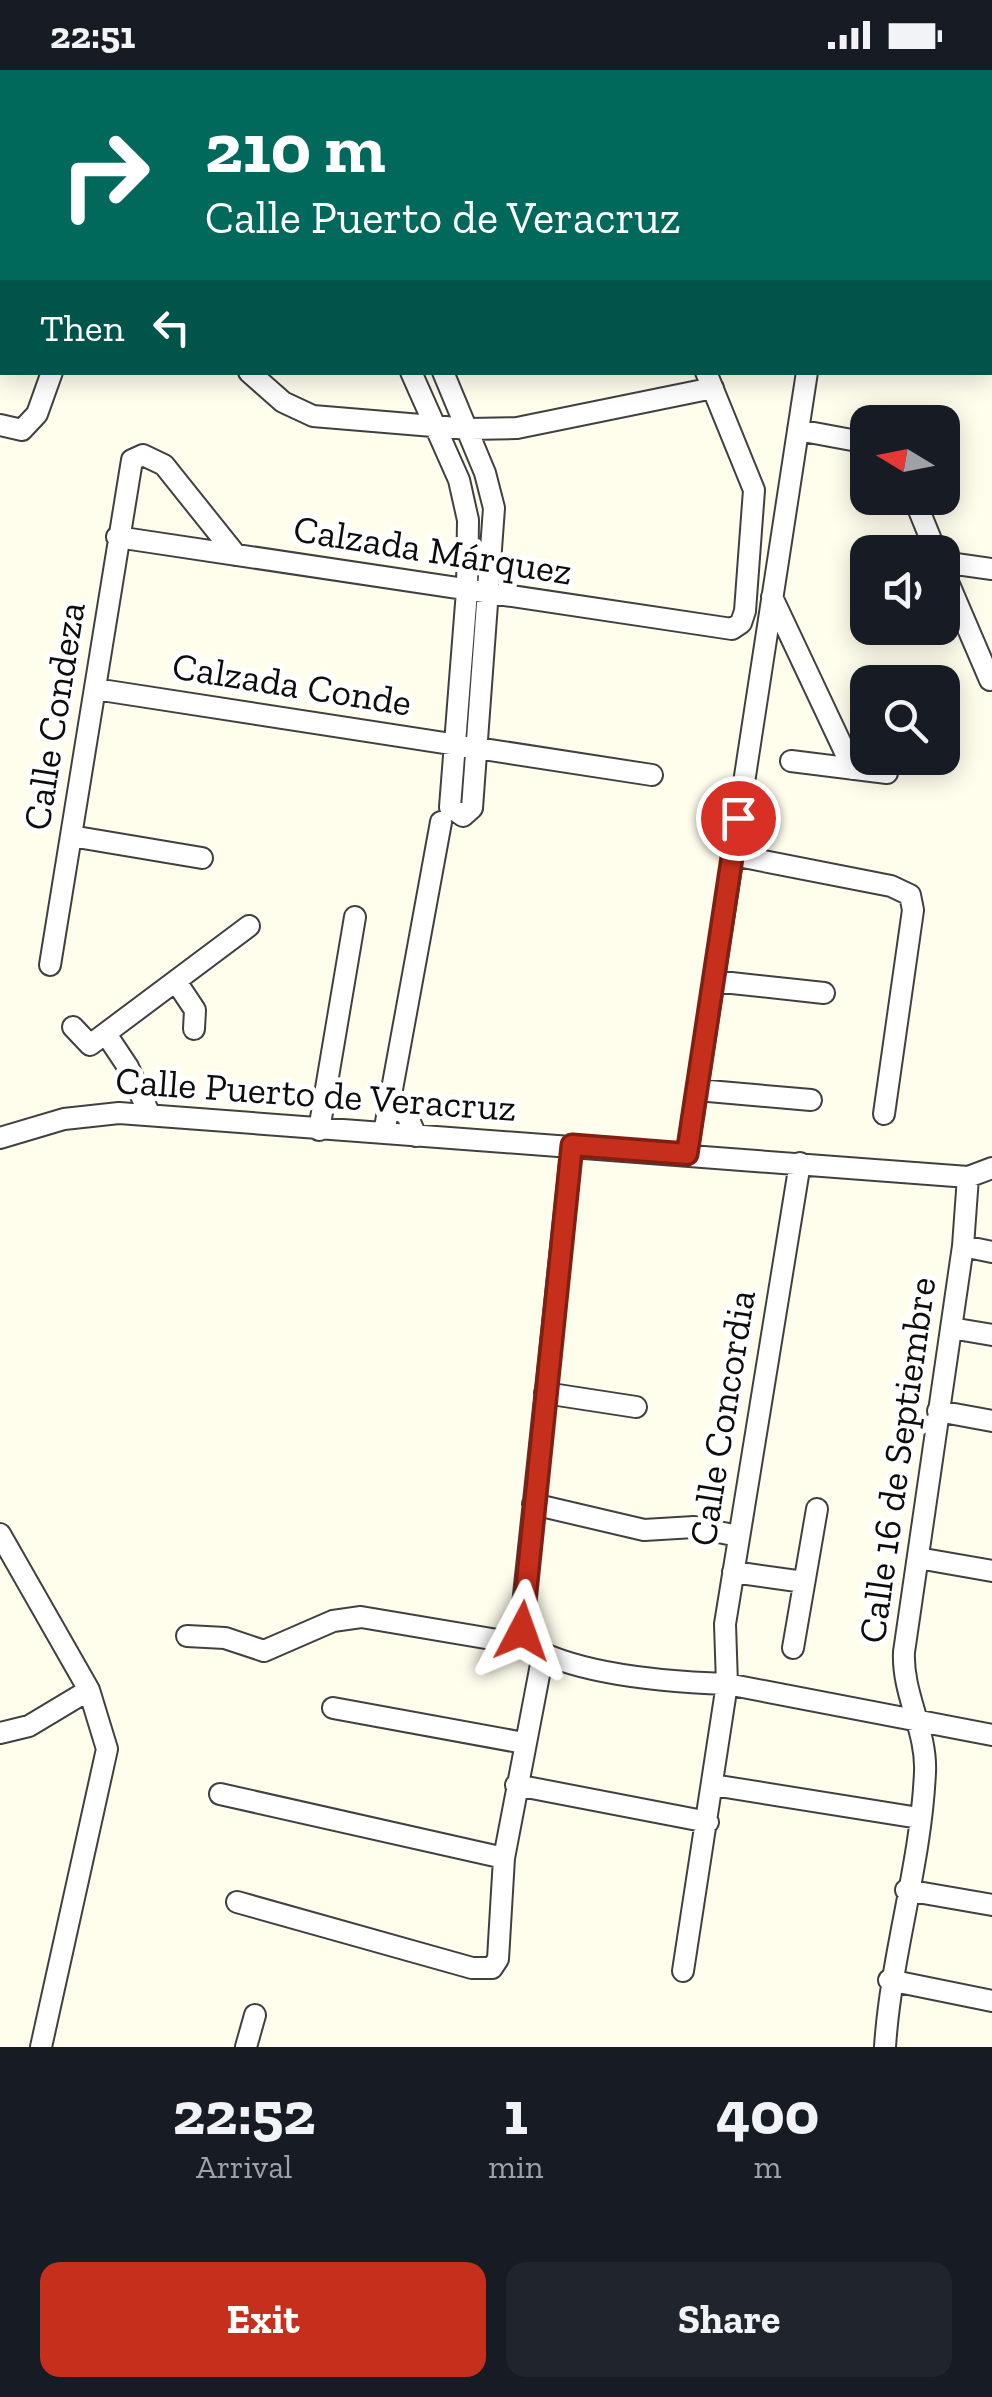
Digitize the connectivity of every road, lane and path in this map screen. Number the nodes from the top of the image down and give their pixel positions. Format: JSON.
{"nodes":[{"id":1,"x":51,"y":375,"type":"edge"},
{"id":2,"x":252,"y":375,"type":"edge"},
{"id":3,"x":412,"y":375,"type":"edge"},
{"id":4,"x":444,"y":375,"type":"edge"},
{"id":5,"x":807,"y":375,"type":"edge"},
{"id":6,"x":710,"y":380,"type":"edge"},
{"id":7,"x":0,"y":425,"type":"edge"},
{"id":8,"x":434,"y":426,"type":"junction"},
{"id":9,"x":468,"y":429,"type":"junction"},
{"id":10,"x":798,"y":430,"type":"junction"},
{"id":11,"x":850,"y":440,"type":"edge"},
{"id":12,"x":117,"y":537,"type":"junction"},
{"id":13,"x":236,"y":555,"type":"junction"},
{"id":14,"x":960,"y":566,"type":"edge"},
{"id":15,"x":992,"y":568,"type":"edge"},
{"id":16,"x":467,"y":590,"type":"junction"},
{"id":17,"x":490,"y":594,"type":"junction"},
{"id":18,"x":772,"y":597,"type":"junction"},
{"id":19,"x":960,"y":608,"type":"edge"},
{"id":20,"x":990,"y":680,"type":"edge"},
{"id":21,"x":95,"y":689,"type":"junction"},
{"id":22,"x":456,"y":744,"type":"junction"},
{"id":23,"x":478,"y":748,"type":"junction"},
{"id":24,"x":791,"y":761,"type":"dead end"},
{"id":25,"x":850,"y":763,"type":"edge"},
{"id":26,"x":850,"y":769,"type":"edge"},
{"id":27,"x":652,"y":775,"type":"dead end"},
{"id":28,"x":441,"y":822,"type":"dead end"},
{"id":29,"x":71,"y":836,"type":"junction"},
{"id":30,"x":202,"y":858,"type":"dead end"},
{"id":31,"x":732,"y":862,"type":"junction"},
{"id":32,"x":355,"y":917,"type":"dead end"},
{"id":33,"x":249,"y":926,"type":"dead end"},
{"id":34,"x":50,"y":965,"type":"dead end"},
{"id":35,"x":713,"y":981,"type":"junction"},
{"id":36,"x":177,"y":983,"type":"junction"},
{"id":37,"x":824,"y":993,"type":"dead end"},
{"id":38,"x":73,"y":1027,"type":"dead end"},
{"id":39,"x":194,"y":1029,"type":"dead end"},
{"id":40,"x":106,"y":1034,"type":"junction"},
{"id":41,"x":696,"y":1090,"type":"junction"},
{"id":42,"x":810,"y":1100,"type":"dead end"},
{"id":43,"x":389,"y":1104,"type":"junction"},
{"id":44,"x":884,"y":1114,"type":"dead end"},
{"id":45,"x":150,"y":1115,"type":"junction"},
{"id":46,"x":318,"y":1130,"type":"junction"},
{"id":47,"x":384,"y":1133,"type":"junction"},
{"id":48,"x":416,"y":1136,"type":"junction"},
{"id":49,"x":0,"y":1138,"type":"edge"},
{"id":50,"x":572,"y":1145,"type":"junction"},
{"id":51,"x":687,"y":1154,"type":"junction"},
{"id":52,"x":800,"y":1163,"type":"junction"},
{"id":53,"x":992,"y":1168,"type":"edge"},
{"id":54,"x":968,"y":1177,"type":"junction"},
{"id":55,"x":962,"y":1246,"type":"junction"},
{"id":56,"x":992,"y":1252,"type":"edge"},
{"id":57,"x":950,"y":1328,"type":"junction"},
{"id":58,"x":992,"y":1335,"type":"edge"},
{"id":59,"x":544,"y":1393,"type":"junction"},
{"id":60,"x":636,"y":1408,"type":"dead end"},
{"id":61,"x":938,"y":1411,"type":"junction"},
{"id":62,"x":992,"y":1421,"type":"edge"},
{"id":63,"x":533,"y":1504,"type":"junction"},
{"id":64,"x":817,"y":1509,"type":"dead end"},
{"id":65,"x":0,"y":1534,"type":"edge"},
{"id":66,"x":738,"y":1536,"type":"junction"},
{"id":67,"x":918,"y":1558,"type":"junction"},
{"id":68,"x":734,"y":1565,"type":"junction"},
{"id":69,"x":992,"y":1571,"type":"edge"},
{"id":70,"x":805,"y":1576,"type":"junction"},
{"id":71,"x":187,"y":1636,"type":"dead end"},
{"id":72,"x":793,"y":1648,"type":"dead end"},
{"id":73,"x":535,"y":1650,"type":"junction"},
{"id":74,"x":727,"y":1684,"type":"junction"},
{"id":75,"x":89,"y":1690,"type":"junction"},
{"id":76,"x":333,"y":1708,"type":"dead end"},
{"id":77,"x":914,"y":1719,"type":"junction"},
{"id":78,"x":0,"y":1733,"type":"edge"},
{"id":79,"x":992,"y":1735,"type":"edge"},
{"id":80,"x":524,"y":1743,"type":"junction"},
{"id":81,"x":516,"y":1785,"type":"junction"},
{"id":82,"x":713,"y":1785,"type":"junction"},
{"id":83,"x":220,"y":1794,"type":"dead end"},
{"id":84,"x":920,"y":1818,"type":"junction"},
{"id":85,"x":708,"y":1822,"type":"junction"},
{"id":86,"x":504,"y":1858,"type":"junction"},
{"id":87,"x":906,"y":1890,"type":"junction"},
{"id":88,"x":237,"y":1902,"type":"dead end"},
{"id":89,"x":992,"y":1905,"type":"edge"},
{"id":90,"x":683,"y":1971,"type":"dead end"},
{"id":91,"x":889,"y":1980,"type":"junction"},
{"id":92,"x":992,"y":2001,"type":"edge"},
{"id":93,"x":254,"y":2015,"type":"dead end"},
{"id":94,"x":41,"y":2047,"type":"edge"},
{"id":95,"x":246,"y":2047,"type":"edge"},
{"id":96,"x":885,"y":2047,"type":"edge"}],
"edges":[{"from":1,"to":7,"type":"street"},
{"from":2,"to":8,"type":"street"},
{"from":3,"to":8,"type":"street"},
{"from":4,"to":9,"type":"street"},
{"from":5,"to":10,"type":"street"},
{"from":6,"to":9,"type":"street"},
{"from":6,"to":17,"type":"street","name":"Calzada Márquez"},
{"from":8,"to":9,"type":"street"},
{"from":8,"to":16,"type":"street"},
{"from":9,"to":17,"type":"street"},
{"from":10,"to":11,"type":"street"},
{"from":10,"to":18,"type":"street"},
{"from":12,"to":13,"type":"street","name":"Calzada Márquez"},
{"from":12,"to":13,"type":"street","name":"Calle Condeza"},
{"from":12,"to":21,"type":"street","name":"Calle Condeza"},
{"from":13,"to":16,"type":"street","name":"Calzada Márquez"},
{"from":14,"to":15,"type":"street"},
{"from":16,"to":17,"type":"street","name":"Calzada Márquez"},
{"from":16,"to":22,"type":"street"},
{"from":17,"to":23,"type":"street"},
{"from":18,"to":25,"type":"street"},
{"from":18,"to":31,"type":"street"},
{"from":19,"to":20,"type":"street"},
{"from":21,"to":22,"type":"street","name":"Calzada Conde"},
{"from":21,"to":29,"type":"street","name":"Calle Condeza"},
{"from":22,"to":23,"type":"street","name":"Calzada Conde"},
{"from":22,"to":23,"type":"street"},
{"from":23,"to":27,"type":"street","name":"Calzada Conde"},
{"from":24,"to":26,"type":"street"},
{"from":28,"to":43,"type":"street"},
{"from":29,"to":30,"type":"street"},
{"from":29,"to":34,"type":"street","name":"Calle Condeza"},
{"from":31,"to":35,"type":"street"},
{"from":31,"to":44,"type":"street"},
{"from":32,"to":46,"type":"street"},
{"from":33,"to":36,"type":"street"},
{"from":35,"to":37,"type":"street"},
{"from":35,"to":41,"type":"street"},
{"from":36,"to":39,"type":"street"},
{"from":36,"to":40,"type":"street"},
{"from":38,"to":40,"type":"street"},
{"from":40,"to":45,"type":"street"},
{"from":41,"to":42,"type":"street"},
{"from":41,"to":51,"type":"street"},
{"from":43,"to":47,"type":"street"},
{"from":43,"to":48,"type":"street"},
{"from":45,"to":46,"type":"street","name":"Calle Puerto de Veracruz"},
{"from":45,"to":49,"type":"street","name":"Calle Puerto de Veracruz"},
{"from":46,"to":47,"type":"street","name":"Calle Puerto de Veracruz"},
{"from":47,"to":48,"type":"street","name":"Calle Puerto de Veracruz"},
{"from":48,"to":50,"type":"street","name":"Calle Puerto de Veracruz"},
{"from":50,"to":51,"type":"street","name":"Calle Puerto de Veracruz"},
{"from":50,"to":59,"type":"street"},
{"from":51,"to":52,"type":"street","name":"Calle Puerto de Veracruz"},
{"from":52,"to":54,"type":"street","name":"Calle Puerto de Veracruz"},
{"from":52,"to":66,"type":"street","name":"Calle Concordia"},
{"from":53,"to":54,"type":"street","name":"Calle Puerto de Veracruz"},
{"from":54,"to":55,"type":"street","name":"Calle 16 de Septiembre"},
{"from":55,"to":56,"type":"street"},
{"from":55,"to":57,"type":"street","name":"Calle 16 de Septiembre"},
{"from":57,"to":58,"type":"street"},
{"from":57,"to":61,"type":"street","name":"Calle 16 de Septiembre"},
{"from":59,"to":60,"type":"street"},
{"from":59,"to":63,"type":"street"},
{"from":61,"to":62,"type":"street"},
{"from":61,"to":67,"type":"street","name":"Calle 16 de Septiembre"},
{"from":63,"to":66,"type":"street"},
{"from":63,"to":73,"type":"street"},
{"from":64,"to":70,"type":"street"},
{"from":65,"to":75,"type":"street"},
{"from":66,"to":68,"type":"street","name":"Calle Concordia"},
{"from":67,"to":69,"type":"street"},
{"from":67,"to":77,"type":"street","name":"Calle 16 de Septiembre"},
{"from":68,"to":70,"type":"street"},
{"from":68,"to":74,"type":"street","name":"Calle Concordia"},
{"from":70,"to":72,"type":"street"},
{"from":71,"to":73,"type":"street"},
{"from":73,"to":74,"type":"street"},
{"from":73,"to":80,"type":"street"},
{"from":74,"to":77,"type":"street"},
{"from":74,"to":82,"type":"street","name":"Calle Concordia"},
{"from":75,"to":78,"type":"street"},
{"from":75,"to":94,"type":"street"},
{"from":76,"to":80,"type":"street"},
{"from":77,"to":79,"type":"street"},
{"from":77,"to":84,"type":"street","name":"Calle 16 de Septiembre"},
{"from":80,"to":81,"type":"street"},
{"from":81,"to":85,"type":"street"},
{"from":81,"to":86,"type":"street"},
{"from":82,"to":84,"type":"street"},
{"from":82,"to":85,"type":"street","name":"Calle Concordia"},
{"from":83,"to":86,"type":"street"},
{"from":84,"to":87,"type":"street","name":"Calle 16 de Septiembre"},
{"from":85,"to":90,"type":"street","name":"Calle Concordia"},
{"from":86,"to":88,"type":"street"},
{"from":87,"to":89,"type":"street"},
{"from":87,"to":91,"type":"street","name":"Calle 16 de Septiembre"},
{"from":91,"to":92,"type":"street"},
{"from":91,"to":96,"type":"street","name":"Calle 16 de Septiembre"},
{"from":93,"to":95,"type":"street"}]}
